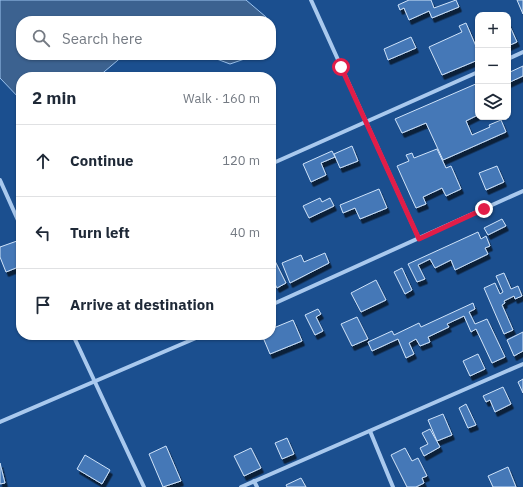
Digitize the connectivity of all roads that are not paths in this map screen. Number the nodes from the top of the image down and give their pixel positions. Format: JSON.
{"nodes":[{"id":1,"x":311,"y":0,"type":"edge"},
{"id":2,"x":523,"y":52,"type":"edge"},
{"id":3,"x":511,"y":57,"type":"edge"},
{"id":4,"x":475,"y":73,"type":"edge"},
{"id":5,"x":365,"y":121,"type":"junction"},
{"id":6,"x":276,"y":162,"type":"edge"},
{"id":7,"x":0,"y":180,"type":"edge"},
{"id":8,"x":523,"y":191,"type":"edge"},
{"id":9,"x":16,"y":216,"type":"edge"},
{"id":10,"x":419,"y":239,"type":"junction"},
{"id":11,"x":276,"y":303,"type":"edge"},
{"id":12,"x":75,"y":340,"type":"edge"},
{"id":13,"x":192,"y":340,"type":"edge"},
{"id":14,"x":523,"y":364,"type":"edge"},
{"id":15,"x":96,"y":382,"type":"junction"},
{"id":16,"x":0,"y":422,"type":"edge"},
{"id":17,"x":370,"y":431,"type":"junction"},
{"id":18,"x":254,"y":481,"type":"junction"},
{"id":19,"x":144,"y":487,"type":"edge"},
{"id":20,"x":241,"y":487,"type":"edge"},
{"id":21,"x":257,"y":487,"type":"edge"},
{"id":22,"x":393,"y":487,"type":"edge"}],
"edges":[{"from":1,"to":5,"type":"street"},
{"from":2,"to":3,"type":"street"},
{"from":4,"to":5,"type":"street"},
{"from":5,"to":6,"type":"street"},
{"from":5,"to":10,"type":"street"},
{"from":7,"to":9,"type":"street"},
{"from":8,"to":10,"type":"street"},
{"from":10,"to":11,"type":"street"},
{"from":12,"to":15,"type":"street"},
{"from":13,"to":15,"type":"street"},
{"from":14,"to":17,"type":"street"},
{"from":15,"to":16,"type":"street"},
{"from":15,"to":19,"type":"street"},
{"from":17,"to":18,"type":"street"},
{"from":17,"to":22,"type":"street"},
{"from":18,"to":20,"type":"street"},
{"from":18,"to":21,"type":"street"}]}
